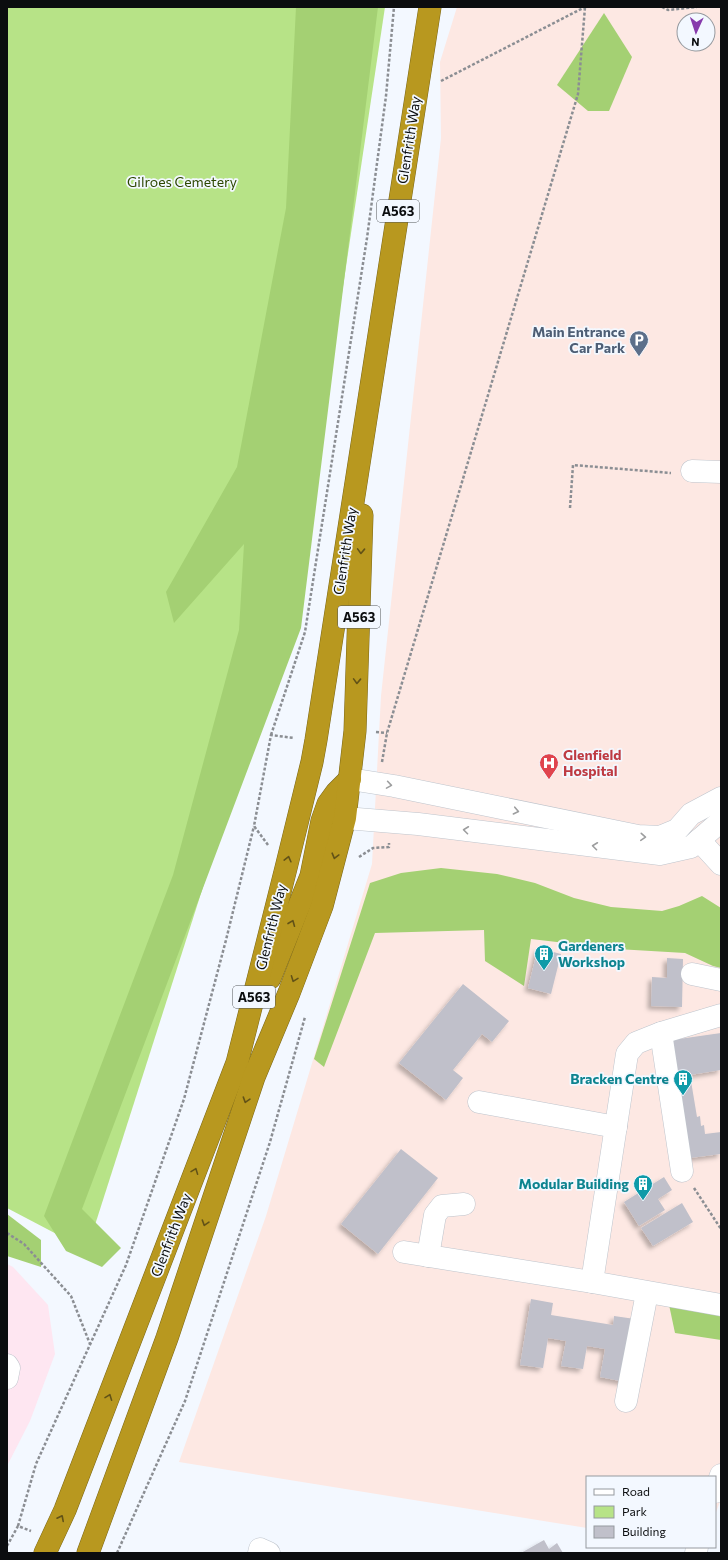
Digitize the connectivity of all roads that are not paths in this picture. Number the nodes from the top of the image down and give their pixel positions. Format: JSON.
{"nodes":[{"id":1,"x":430,"y":7,"type":"edge"},
{"id":2,"x":366,"y":414,"type":"junction"},
{"id":3,"x":683,"y":472,"type":"road end"},
{"id":4,"x":721,"y":472,"type":"edge"},
{"id":5,"x":312,"y":762,"type":"junction"},
{"id":6,"x":350,"y":779,"type":"junction"},
{"id":7,"x":721,"y":798,"type":"edge"},
{"id":8,"x":328,"y":804,"type":"junction"},
{"id":9,"x":345,"y":818,"type":"junction"},
{"id":10,"x":721,"y":821,"type":"edge"},
{"id":11,"x":699,"y":840,"type":"junction"},
{"id":12,"x":721,"y":864,"type":"edge"},
{"id":13,"x":692,"y":974,"type":"dead end"},
{"id":14,"x":721,"y":980,"type":"edge"},
{"id":15,"x":721,"y":1015,"type":"edge"},
{"id":16,"x":661,"y":1033,"type":"junction"},
{"id":17,"x":237,"y":1063,"type":"junction"},
{"id":18,"x":479,"y":1102,"type":"dead end"},
{"id":19,"x":616,"y":1127,"type":"junction"},
{"id":20,"x":682,"y":1171,"type":"road end"},
{"id":21,"x":464,"y":1204,"type":"dead end"},
{"id":22,"x":404,"y":1252,"type":"dead end"},
{"id":23,"x":428,"y":1256,"type":"junction"},
{"id":24,"x":592,"y":1282,"type":"junction"},
{"id":25,"x":647,"y":1293,"type":"junction"},
{"id":26,"x":721,"y":1305,"type":"edge"},
{"id":27,"x":7,"y":1365,"type":"edge"},
{"id":28,"x":7,"y":1378,"type":"edge"},
{"id":29,"x":626,"y":1401,"type":"dead end"},
{"id":30,"x":721,"y":1475,"type":"edge"},
{"id":31,"x":716,"y":1489,"type":"edge"},
{"id":32,"x":45,"y":1553,"type":"edge"},
{"id":33,"x":88,"y":1553,"type":"edge"},
{"id":34,"x":259,"y":1553,"type":"edge"},
{"id":35,"x":269,"y":1553,"type":"edge"}],
"edges":[{"from":1,"to":2,"type":"highway","name":"Glenfrith Way","number":"A563"},
{"from":2,"to":5,"type":"highway","name":"Glenfrith Way","number":"A563"},
{"from":2,"to":6,"type":"highway","name":"Glenfrith Way","number":"A563","one_way":true},
{"from":3,"to":4,"type":"street"},
{"from":5,"to":8,"type":"highway","number":"A563"},
{"from":17,"to":5,"type":"highway","name":"Glenfrith Way","number":"A563","one_way":true},
{"from":6,"to":7,"type":"street","one_way":true},
{"from":6,"to":8,"type":"highway","number":"A563"},
{"from":6,"to":9,"type":"highway","name":"Glenfrith Way","number":"A563"},
{"from":8,"to":9,"type":"highway","number":"A563"},
{"from":17,"to":8,"type":"highway","number":"A563","one_way":true},
{"from":11,"to":9,"type":"street","one_way":true},
{"from":9,"to":33,"type":"highway","name":"Glenfrith Way","number":"A563","one_way":true},
{"from":10,"to":11,"type":"street"},
{"from":11,"to":12,"type":"street"},
{"from":13,"to":14,"type":"street"},
{"from":15,"to":16,"type":"street"},
{"from":16,"to":19,"type":"street"},
{"from":16,"to":20,"type":"street"},
{"from":32,"to":17,"type":"highway","name":"Glenfrith Way","number":"A563","one_way":true},
{"from":18,"to":19,"type":"street"},
{"from":19,"to":24,"type":"street"},
{"from":21,"to":23,"type":"street"},
{"from":22,"to":23,"type":"street"},
{"from":23,"to":24,"type":"street"},
{"from":24,"to":25,"type":"street"},
{"from":25,"to":26,"type":"street"},
{"from":25,"to":29,"type":"street"},
{"from":27,"to":28,"type":"street"},
{"from":30,"to":31,"type":"street"},
{"from":34,"to":35,"type":"street"}]}
